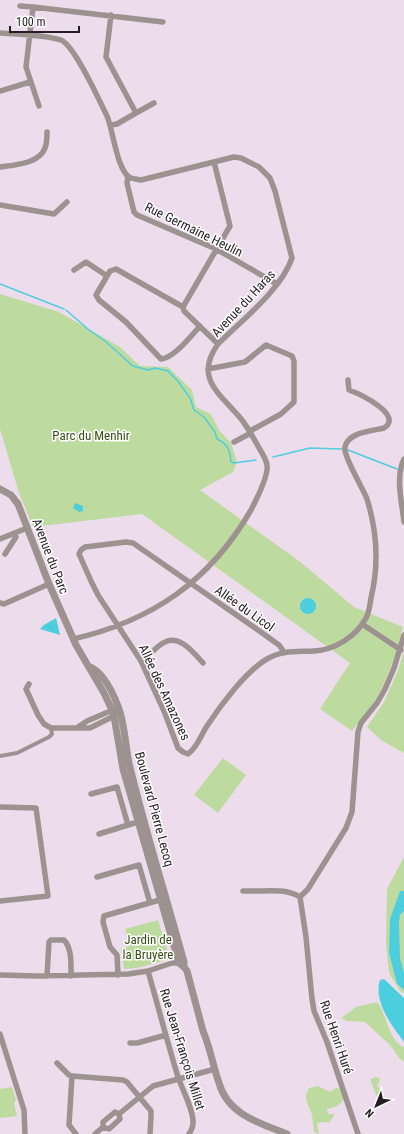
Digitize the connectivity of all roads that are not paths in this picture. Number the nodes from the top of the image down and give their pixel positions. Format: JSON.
{"nodes":[{"id":1,"x":20,"y":6,"type":"dead end"},
{"id":2,"x":32,"y":7,"type":"junction"},
{"id":3,"x":111,"y":15,"type":"junction"},
{"id":4,"x":163,"y":22,"type":"dead end"},
{"id":5,"x":0,"y":33,"type":"edge"},
{"id":6,"x":29,"y":36,"type":"junction"},
{"id":7,"x":30,"y":82,"type":"junction"},
{"id":8,"x":0,"y":92,"type":"edge"},
{"id":9,"x":154,"y":103,"type":"dead end"},
{"id":10,"x":39,"y":106,"type":"dead end"},
{"id":11,"x":136,"y":113,"type":"junction"},
{"id":12,"x":111,"y":126,"type":"junction"},
{"id":13,"x":47,"y":132,"type":"dead end"},
{"id":14,"x":214,"y":162,"type":"junction"},
{"id":15,"x":0,"y":167,"type":"edge"},
{"id":16,"x":128,"y":176,"type":"junction"},
{"id":17,"x":67,"y":202,"type":"dead end"},
{"id":18,"x":0,"y":205,"type":"edge"},
{"id":19,"x":216,"y":249,"type":"junction"},
{"id":20,"x":74,"y":270,"type":"dead end"},
{"id":21,"x":108,"y":276,"type":"junction"},
{"id":22,"x":277,"y":284,"type":"junction"},
{"id":23,"x":183,"y":307,"type":"junction"},
{"id":24,"x":200,"y":326,"type":"junction"},
{"id":25,"x":218,"y":344,"type":"junction"},
{"id":26,"x":208,"y":369,"type":"junction"},
{"id":27,"x":348,"y":380,"type":"dead end"},
{"id":28,"x":250,"y":432,"type":"junction"},
{"id":29,"x":234,"y":442,"type":"dead end"},
{"id":30,"x":404,"y":459,"type":"edge"},
{"id":31,"x":0,"y":489,"type":"edge"},
{"id":32,"x":404,"y":522,"type":"edge"},
{"id":33,"x":27,"y":528,"type":"junction"},
{"id":34,"x":14,"y":533,"type":"junction"},
{"id":35,"x":0,"y":539,"type":"edge"},
{"id":36,"x":5,"y":554,"type":"dead end"},
{"id":37,"x":49,"y":584,"type":"junction"},
{"id":38,"x":190,"y":584,"type":"junction"},
{"id":39,"x":0,"y":603,"type":"edge"},
{"id":40,"x":362,"y":624,"type":"junction"},
{"id":41,"x":118,"y":625,"type":"junction"},
{"id":42,"x":404,"y":635,"type":"edge"},
{"id":43,"x":73,"y":639,"type":"junction"},
{"id":44,"x":400,"y":650,"type":"junction"},
{"id":45,"x":284,"y":652,"type":"junction"},
{"id":46,"x":141,"y":661,"type":"junction"},
{"id":47,"x":203,"y":663,"type":"dead end"},
{"id":48,"x":29,"y":684,"type":"dead end"},
{"id":49,"x":116,"y":712,"type":"junction"},
{"id":50,"x":51,"y":728,"type":"junction"},
{"id":51,"x":0,"y":756,"type":"edge"},
{"id":52,"x":91,"y":794,"type":"dead end"},
{"id":53,"x":0,"y":807,"type":"edge"},
{"id":54,"x":142,"y":821,"type":"junction"},
{"id":55,"x":128,"y":825,"type":"junction"},
{"id":56,"x":99,"y":834,"type":"dead end"},
{"id":57,"x":97,"y":877,"type":"dead end"},
{"id":58,"x":243,"y":891,"type":"dead end"},
{"id":59,"x":300,"y":897,"type":"junction"},
{"id":60,"x":164,"y":899,"type":"junction"},
{"id":61,"x":0,"y":901,"type":"edge"},
{"id":62,"x":150,"y":902,"type":"junction"},
{"id":63,"x":181,"y":965,"type":"junction"},
{"id":64,"x":148,"y":970,"type":"junction"},
{"id":65,"x":0,"y":975,"type":"edge"},
{"id":66,"x":118,"y":975,"type":"junction"},
{"id":67,"x":47,"y":976,"type":"junction"},
{"id":68,"x":72,"y":976,"type":"junction"},
{"id":69,"x":0,"y":1034,"type":"edge"},
{"id":70,"x":166,"y":1035,"type":"junction"},
{"id":71,"x":130,"y":1043,"type":"dead end"},
{"id":72,"x":57,"y":1063,"type":"dead end"},
{"id":73,"x":215,"y":1069,"type":"junction"},
{"id":74,"x":72,"y":1076,"type":"junction"},
{"id":75,"x":179,"y":1078,"type":"junction"},
{"id":76,"x":140,"y":1097,"type":"junction"},
{"id":77,"x":119,"y":1114,"type":"junction"},
{"id":78,"x":103,"y":1127,"type":"junction"},
{"id":79,"x":24,"y":1134,"type":"edge"},
{"id":80,"x":76,"y":1134,"type":"edge"},
{"id":81,"x":95,"y":1134,"type":"edge"},
{"id":82,"x":150,"y":1134,"type":"edge"},
{"id":83,"x":189,"y":1134,"type":"edge"},
{"id":84,"x":287,"y":1134,"type":"edge"},
{"id":85,"x":358,"y":1134,"type":"edge"}],
"edges":[{"from":1,"to":2,"type":"street"},
{"from":2,"to":3,"type":"street"},
{"from":2,"to":6,"type":"street"},
{"from":3,"to":4,"type":"street"},
{"from":3,"to":11,"type":"street"},
{"from":5,"to":6,"type":"street"},
{"from":6,"to":7,"type":"street"},
{"from":6,"to":12,"type":"street"},
{"from":7,"to":8,"type":"street"},
{"from":7,"to":10,"type":"street"},
{"from":9,"to":11,"type":"street"},
{"from":11,"to":12,"type":"street"},
{"from":12,"to":16,"type":"street"},
{"from":13,"to":15,"type":"street"},
{"from":14,"to":16,"type":"street"},
{"from":14,"to":19,"type":"street"},
{"from":14,"to":22,"type":"street","name":"Avenue du Haras"},
{"from":16,"to":19,"type":"street","name":"Rue Germaine Heulin"},
{"from":17,"to":18,"type":"street"},
{"from":19,"to":22,"type":"street","name":"Rue Germaine Heulin"},
{"from":19,"to":23,"type":"street"},
{"from":20,"to":21,"type":"street"},
{"from":21,"to":23,"type":"street"},
{"from":21,"to":24,"type":"street"},
{"from":22,"to":25,"type":"street","name":"Avenue du Haras"},
{"from":23,"to":24,"type":"street"},
{"from":24,"to":25,"type":"street"},
{"from":25,"to":26,"type":"street","name":"Avenue du Haras"},
{"from":26,"to":28,"type":"street"},
{"from":26,"to":28,"type":"street"},
{"from":27,"to":40,"type":"street"},
{"from":28,"to":29,"type":"street"},
{"from":28,"to":38,"type":"street"},
{"from":30,"to":32,"type":"street"},
{"from":31,"to":33,"type":"street","name":"Avenue du Parc"},
{"from":33,"to":34,"type":"street"},
{"from":33,"to":37,"type":"street","name":"Avenue du Parc"},
{"from":34,"to":35,"type":"street"},
{"from":34,"to":36,"type":"street"},
{"from":37,"to":39,"type":"street"},
{"from":37,"to":43,"type":"street","name":"Avenue du Parc"},
{"from":38,"to":41,"type":"street"},
{"from":38,"to":41,"type":"street","name":"Allée du Licol"},
{"from":38,"to":45,"type":"street","name":"Allée du Licol"},
{"from":40,"to":44,"type":"street"},
{"from":40,"to":45,"type":"street","name":"Allée des Amazones"},
{"from":41,"to":43,"type":"street"},
{"from":41,"to":46,"type":"street","name":"Allée des Amazones"},
{"from":42,"to":44,"type":"street"},
{"from":43,"to":49,"type":"street","name":"Boulevard Pierre Lecoq"},
{"from":44,"to":59,"type":"street"},
{"from":45,"to":46,"type":"street","name":"Allée des Amazones"},
{"from":46,"to":47,"type":"street"},
{"from":48,"to":50,"type":"street"},
{"from":49,"to":50,"type":"street"},
{"from":49,"to":54,"type":"street","name":"Boulevard Pierre Lecoq"},
{"from":50,"to":51,"type":"street"},
{"from":52,"to":55,"type":"street"},
{"from":53,"to":61,"type":"street"},
{"from":54,"to":55,"type":"street"},
{"from":54,"to":60,"type":"street","name":"Boulevard Pierre Lecoq"},
{"from":55,"to":56,"type":"street"},
{"from":57,"to":62,"type":"street"},
{"from":58,"to":59,"type":"street"},
{"from":59,"to":85,"type":"street","name":"Rue Henri Huré"},
{"from":60,"to":62,"type":"street"},
{"from":60,"to":63,"type":"street","name":"Boulevard Pierre Lecoq"},
{"from":62,"to":66,"type":"street"},
{"from":63,"to":64,"type":"street"},
{"from":63,"to":73,"type":"street","name":"Boulevard Pierre Lecoq"},
{"from":64,"to":66,"type":"street"},
{"from":64,"to":70,"type":"street","name":"Rue Jean-François Millet"},
{"from":65,"to":67,"type":"street"},
{"from":66,"to":68,"type":"street"},
{"from":67,"to":68,"type":"street"},
{"from":67,"to":68,"type":"street"},
{"from":69,"to":79,"type":"street"},
{"from":70,"to":71,"type":"street"},
{"from":70,"to":75,"type":"street","name":"Rue Jean-François Millet"},
{"from":72,"to":74,"type":"street"},
{"from":73,"to":75,"type":"street"},
{"from":73,"to":84,"type":"street","name":"Boulevard Pierre Lecoq"},
{"from":74,"to":76,"type":"street"},
{"from":74,"to":80,"type":"street"},
{"from":75,"to":76,"type":"street"},
{"from":75,"to":83,"type":"street","name":"Rue Jean-François Millet"},
{"from":76,"to":77,"type":"street"},
{"from":76,"to":82,"type":"street"},
{"from":77,"to":78,"type":"street"},
{"from":77,"to":78,"type":"street"},
{"from":78,"to":81,"type":"street"}]}
